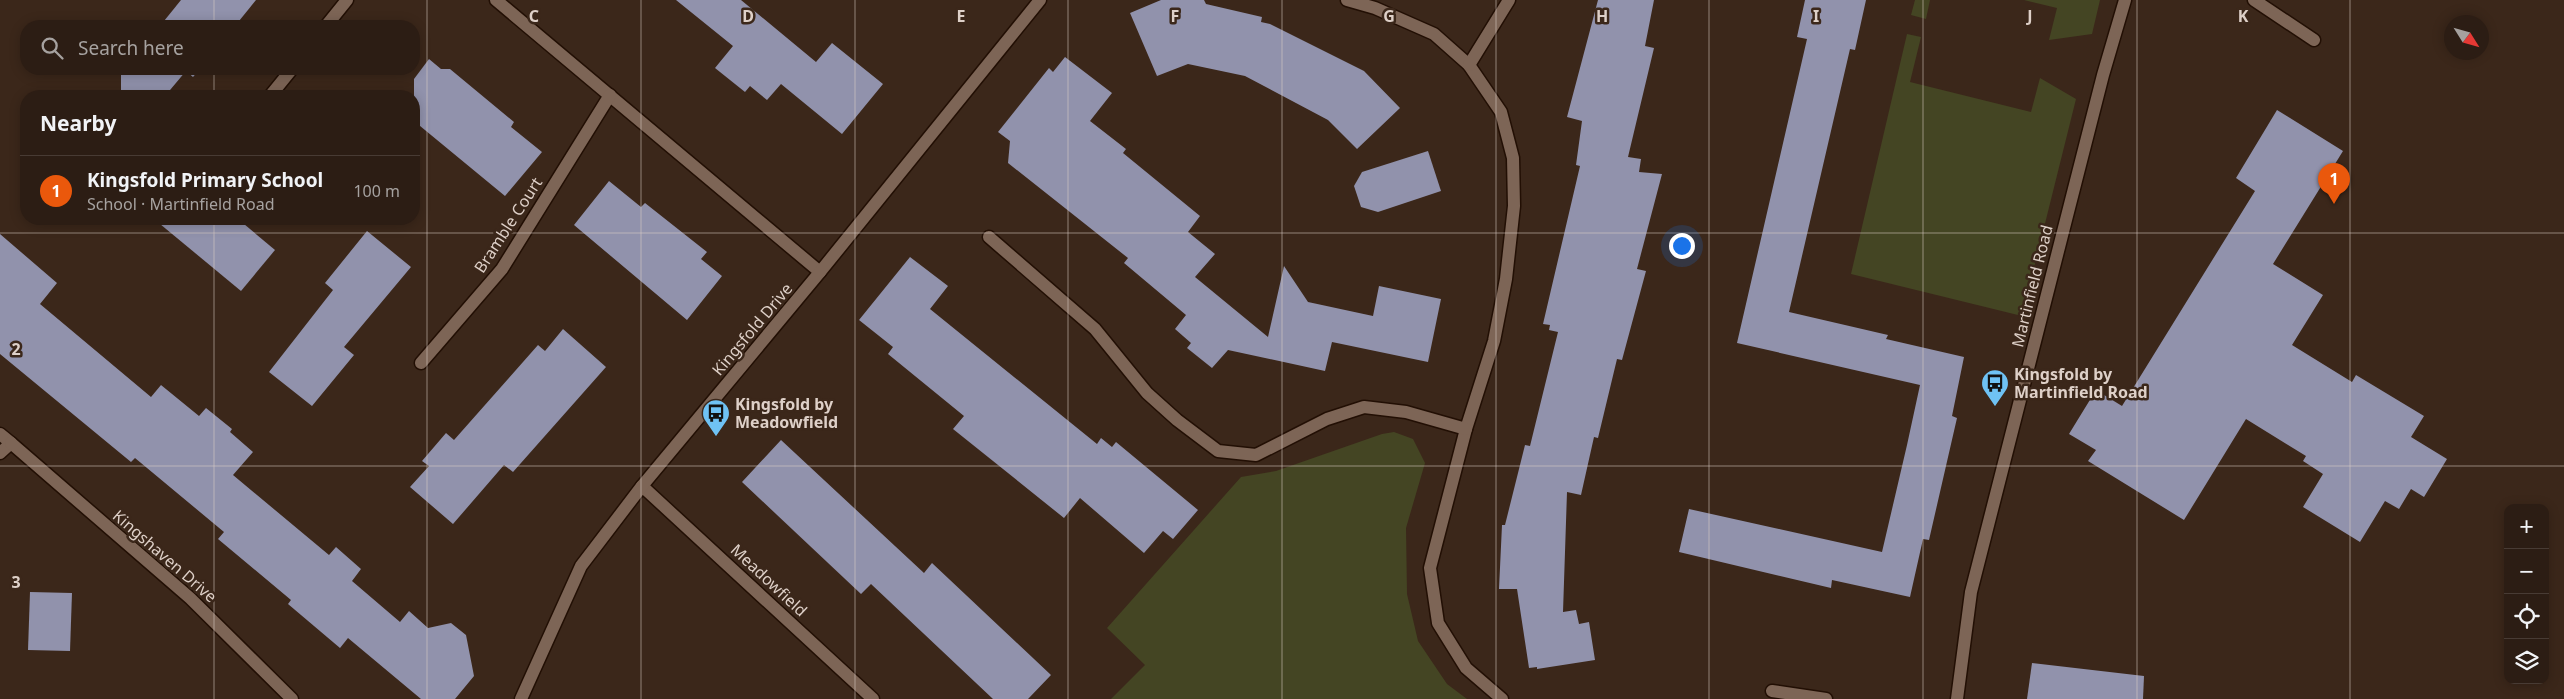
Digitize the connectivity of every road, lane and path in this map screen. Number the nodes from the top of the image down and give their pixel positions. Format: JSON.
{"nodes":[{"id":1,"x":347,"y":0,"type":"edge"},
{"id":2,"x":496,"y":0,"type":"edge"},
{"id":3,"x":1040,"y":0,"type":"edge"},
{"id":4,"x":1347,"y":0,"type":"edge"},
{"id":5,"x":1508,"y":0,"type":"edge"},
{"id":6,"x":2125,"y":0,"type":"edge"},
{"id":7,"x":2254,"y":0,"type":"edge"},
{"id":8,"x":331,"y":20,"type":"edge"},
{"id":9,"x":2314,"y":40,"type":"dead end"},
{"id":10,"x":1469,"y":65,"type":"junction"},
{"id":11,"x":287,"y":75,"type":"edge"},
{"id":12,"x":275,"y":90,"type":"edge"},
{"id":13,"x":610,"y":95,"type":"junction"},
{"id":14,"x":989,"y":237,"type":"dead end"},
{"id":15,"x":820,"y":272,"type":"junction"},
{"id":16,"x":421,"y":364,"type":"dead end"},
{"id":17,"x":1466,"y":429,"type":"junction"},
{"id":18,"x":0,"y":434,"type":"edge"},
{"id":19,"x":11,"y":443,"type":"junction"},
{"id":20,"x":0,"y":453,"type":"edge"},
{"id":21,"x":642,"y":486,"type":"junction"},
{"id":22,"x":1772,"y":692,"type":"dead end"},
{"id":23,"x":292,"y":699,"type":"edge"},
{"id":24,"x":521,"y":699,"type":"edge"},
{"id":25,"x":874,"y":699,"type":"edge"},
{"id":26,"x":1502,"y":699,"type":"edge"},
{"id":27,"x":1826,"y":699,"type":"edge"},
{"id":28,"x":1957,"y":699,"type":"edge"}],
"edges":[{"from":1,"to":8,"type":"street"},
{"from":2,"to":13,"type":"street"},
{"from":3,"to":15,"type":"street","name":"Kingsfold Drive"},
{"from":4,"to":10,"type":"street"},
{"from":5,"to":10,"type":"street"},
{"from":6,"to":28,"type":"street","name":"Martinfield Road"},
{"from":7,"to":9,"type":"street"},
{"from":10,"to":17,"type":"street"},
{"from":11,"to":12,"type":"street"},
{"from":13,"to":15,"type":"street"},
{"from":13,"to":16,"type":"street","name":"Bramble Court"},
{"from":14,"to":17,"type":"street"},
{"from":15,"to":21,"type":"street","name":"Kingsfold Drive"},
{"from":17,"to":26,"type":"street"},
{"from":18,"to":19,"type":"street","name":"Kingshaven Drive"},
{"from":19,"to":20,"type":"street"},
{"from":19,"to":23,"type":"street","name":"Kingshaven Drive"},
{"from":21,"to":24,"type":"street","name":"Kingsfold Drive"},
{"from":21,"to":25,"type":"street","name":"Meadowfield"},
{"from":22,"to":27,"type":"street"}]}
